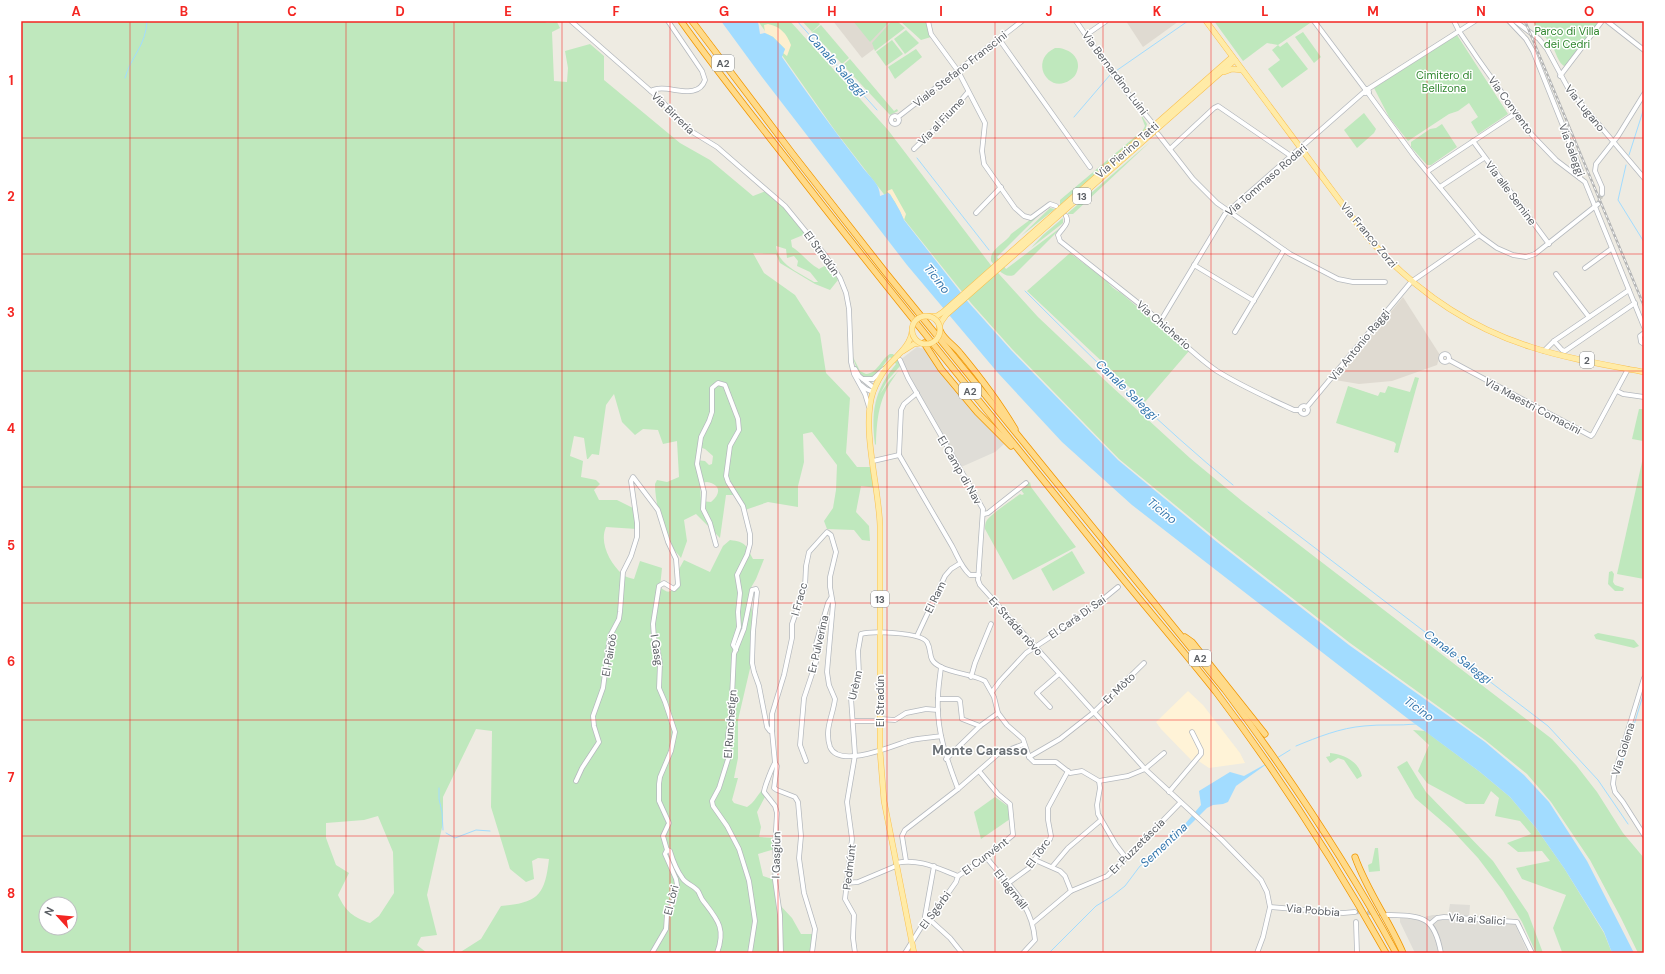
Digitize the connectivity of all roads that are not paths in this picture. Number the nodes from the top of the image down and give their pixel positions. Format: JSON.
{"nodes":[{"id":1,"x":571,"y":21,"type":"edge"},
{"id":2,"x":668,"y":21,"type":"edge"},
{"id":3,"x":681,"y":21,"type":"edge"},
{"id":4,"x":692,"y":21,"type":"edge"},
{"id":5,"x":928,"y":21,"type":"edge"},
{"id":6,"x":1022,"y":21,"type":"edge"},
{"id":7,"x":1076,"y":21,"type":"edge"},
{"id":8,"x":1106,"y":21,"type":"edge"},
{"id":9,"x":1206,"y":21,"type":"edge"},
{"id":10,"x":1314,"y":21,"type":"edge"},
{"id":11,"x":1454,"y":21,"type":"edge"},
{"id":12,"x":1475,"y":21,"type":"edge"},
{"id":13,"x":1509,"y":21,"type":"edge"},
{"id":14,"x":1515,"y":21,"type":"edge"},
{"id":15,"x":1602,"y":21,"type":"edge"},
{"id":16,"x":1607,"y":21,"type":"edge"},
{"id":17,"x":1459,"y":31,"type":"junction"},
{"id":18,"x":1086,"y":35,"type":"junction"},
{"id":19,"x":999,"y":39,"type":"junction"},
{"id":20,"x":1644,"y":50,"type":"edge"},
{"id":21,"x":1234,"y":59,"type":"junction"},
{"id":22,"x":1242,"y":70,"type":"junction"},
{"id":23,"x":958,"y":71,"type":"junction"},
{"id":24,"x":1221,"y":74,"type":"junction"},
{"id":25,"x":1560,"y":76,"type":"junction"},
{"id":26,"x":667,"y":89,"type":"junction"},
{"id":27,"x":651,"y":91,"type":"junction"},
{"id":28,"x":1366,"y":91,"type":"junction"},
{"id":29,"x":968,"y":92,"type":"junction"},
{"id":30,"x":1644,"y":94,"type":"edge"},
{"id":31,"x":657,"y":96,"type":"junction"},
{"id":32,"x":1516,"y":113,"type":"junction"},
{"id":33,"x":898,"y":117,"type":"dead end"},
{"id":34,"x":1157,"y":130,"type":"junction"},
{"id":35,"x":1473,"y":142,"type":"junction"},
{"id":36,"x":1614,"y":142,"type":"junction"},
{"id":37,"x":1301,"y":148,"type":"junction"},
{"id":38,"x":914,"y":149,"type":"dead end"},
{"id":39,"x":1170,"y":149,"type":"junction"},
{"id":40,"x":1291,"y":156,"type":"junction"},
{"id":41,"x":1484,"y":158,"type":"junction"},
{"id":42,"x":1090,"y":167,"type":"dead end"},
{"id":43,"x":1428,"y":172,"type":"junction"},
{"id":44,"x":1580,"y":178,"type":"junction"},
{"id":45,"x":1644,"y":178,"type":"edge"},
{"id":46,"x":1440,"y":187,"type":"junction"},
{"id":47,"x":1001,"y":188,"type":"junction"},
{"id":48,"x":1602,"y":194,"type":"tunnel mouth"},
{"id":49,"x":779,"y":201,"type":"joint"},
{"id":50,"x":1056,"y":206,"type":"dead end"},
{"id":51,"x":1596,"y":206,"type":"junction"},
{"id":52,"x":1227,"y":212,"type":"junction"},
{"id":53,"x":976,"y":213,"type":"dead end"},
{"id":54,"x":1066,"y":216,"type":"dead end"},
{"id":55,"x":1479,"y":235,"type":"junction"},
{"id":56,"x":1549,"y":244,"type":"junction"},
{"id":57,"x":1611,"y":249,"type":"junction"},
{"id":58,"x":1284,"y":250,"type":"junction"},
{"id":59,"x":1005,"y":261,"type":"junction"},
{"id":60,"x":1194,"y":265,"type":"junction"},
{"id":61,"x":1585,"y":268,"type":"dead end"},
{"id":62,"x":1556,"y":274,"type":"dead end"},
{"id":63,"x":1384,"y":282,"type":"dead end"},
{"id":64,"x":1411,"y":282,"type":"junction"},
{"id":65,"x":1629,"y":290,"type":"junction"},
{"id":66,"x":1254,"y":301,"type":"junction"},
{"id":67,"x":1635,"y":304,"type":"junction"},
{"id":68,"x":929,"y":316,"type":"junction"},
{"id":69,"x":1589,"y":317,"type":"junction"},
{"id":70,"x":1158,"y":322,"type":"junction"},
{"id":71,"x":1644,"y":327,"type":"edge"},
{"id":72,"x":940,"y":329,"type":"junction"},
{"id":73,"x":912,"y":331,"type":"junction"},
{"id":74,"x":1235,"y":332,"type":"dead end"},
{"id":75,"x":1644,"y":333,"type":"edge"},
{"id":76,"x":1554,"y":341,"type":"junction"},
{"id":77,"x":922,"y":343,"type":"junction"},
{"id":78,"x":1644,"y":344,"type":"edge"},
{"id":79,"x":1544,"y":351,"type":"junction"},
{"id":80,"x":900,"y":353,"type":"junction"},
{"id":81,"x":900,"y":360,"type":"dead end"},
{"id":82,"x":1449,"y":360,"type":"dead end"},
{"id":83,"x":851,"y":362,"type":"junction"},
{"id":84,"x":892,"y":362,"type":"junction"},
{"id":85,"x":1628,"y":369,"type":"junction"},
{"id":86,"x":1644,"y":372,"type":"edge"},
{"id":87,"x":863,"y":379,"type":"junction"},
{"id":88,"x":858,"y":382,"type":"junction"},
{"id":89,"x":874,"y":390,"type":"junction"},
{"id":90,"x":1617,"y":391,"type":"junction"},
{"id":91,"x":917,"y":393,"type":"junction"},
{"id":92,"x":1644,"y":397,"type":"edge"},
{"id":93,"x":869,"y":407,"type":"junction"},
{"id":94,"x":1300,"y":410,"type":"joint"},
{"id":95,"x":1027,"y":448,"type":"junction"},
{"id":96,"x":899,"y":455,"type":"junction"},
{"id":97,"x":873,"y":461,"type":"junction"},
{"id":98,"x":1033,"y":467,"type":"junction"},
{"id":99,"x":632,"y":477,"type":"joint"},
{"id":100,"x":1026,"y":483,"type":"dead end"},
{"id":101,"x":984,"y":514,"type":"junction"},
{"id":102,"x":716,"y":545,"type":"dead end"},
{"id":103,"x":959,"y":564,"type":"junction"},
{"id":104,"x":979,"y":575,"type":"junction"},
{"id":105,"x":1118,"y":587,"type":"dead end"},
{"id":106,"x":831,"y":598,"type":"junction"},
{"id":107,"x":992,"y":624,"type":"dead end"},
{"id":108,"x":880,"y":633,"type":"junction"},
{"id":109,"x":1181,"y":635,"type":"junction"},
{"id":110,"x":917,"y":636,"type":"junction"},
{"id":111,"x":1035,"y":646,"type":"junction"},
{"id":112,"x":736,"y":650,"type":"junction"},
{"id":113,"x":1144,"y":663,"type":"dead end"},
{"id":114,"x":941,"y":667,"type":"junction"},
{"id":115,"x":1059,"y":674,"type":"junction"},
{"id":116,"x":971,"y":676,"type":"junction"},
{"id":117,"x":1644,"y":678,"type":"edge"},
{"id":118,"x":992,"y":692,"type":"junction"},
{"id":119,"x":938,"y":699,"type":"junction"},
{"id":120,"x":1050,"y":707,"type":"dead end"},
{"id":121,"x":938,"y":710,"type":"junction"},
{"id":122,"x":998,"y":713,"type":"junction"},
{"id":123,"x":1093,"y":713,"type":"junction"},
{"id":124,"x":880,"y":720,"type":"junction"},
{"id":125,"x":853,"y":721,"type":"junction"},
{"id":126,"x":980,"y":726,"type":"junction"},
{"id":127,"x":772,"y":731,"type":"junction"},
{"id":128,"x":1192,"y":732,"type":"dead end"},
{"id":129,"x":1265,"y":734,"type":"dead end"},
{"id":130,"x":941,"y":736,"type":"junction"},
{"id":131,"x":1024,"y":744,"type":"junction"},
{"id":132,"x":880,"y":751,"type":"junction"},
{"id":133,"x":1164,"y":753,"type":"dead end"},
{"id":134,"x":855,"y":756,"type":"junction"},
{"id":135,"x":1029,"y":757,"type":"junction"},
{"id":136,"x":946,"y":759,"type":"junction"},
{"id":137,"x":806,"y":761,"type":"dead end"},
{"id":138,"x":774,"y":763,"type":"junction"},
{"id":139,"x":1144,"y":769,"type":"junction"},
{"id":140,"x":979,"y":772,"type":"junction"},
{"id":141,"x":1068,"y":772,"type":"junction"},
{"id":142,"x":576,"y":781,"type":"dead end"},
{"id":143,"x":1099,"y":781,"type":"junction"},
{"id":144,"x":958,"y":789,"type":"junction"},
{"id":145,"x":1168,"y":792,"type":"junction"},
{"id":146,"x":1180,"y":803,"type":"junction"},
{"id":147,"x":1101,"y":820,"type":"junction"},
{"id":148,"x":1644,"y":835,"type":"edge"},
{"id":149,"x":668,"y":850,"type":"junction"},
{"id":150,"x":986,"y":857,"type":"junction"},
{"id":151,"x":1355,"y":857,"type":"dead end"},
{"id":152,"x":1126,"y":858,"type":"junction"},
{"id":153,"x":1035,"y":860,"type":"junction"},
{"id":154,"x":906,"y":861,"type":"junction"},
{"id":155,"x":896,"y":865,"type":"junction"},
{"id":156,"x":934,"y":866,"type":"junction"},
{"id":157,"x":1052,"y":867,"type":"junction"},
{"id":158,"x":958,"y":876,"type":"junction"},
{"id":159,"x":846,"y":883,"type":"junction"},
{"id":160,"x":1007,"y":884,"type":"junction"},
{"id":161,"x":1071,"y":891,"type":"junction"},
{"id":162,"x":1270,"y":907,"type":"junction"},
{"id":163,"x":1355,"y":912,"type":"tunnel mouth"},
{"id":164,"x":1387,"y":914,"type":"tunnel mouth"},
{"id":165,"x":927,"y":920,"type":"junction"},
{"id":166,"x":1356,"y":922,"type":"dead end"},
{"id":167,"x":1033,"y":923,"type":"junction"},
{"id":168,"x":1430,"y":924,"type":"junction"},
{"id":169,"x":912,"y":943,"type":"junction"},
{"id":170,"x":652,"y":953,"type":"edge"},
{"id":171,"x":717,"y":953,"type":"edge"},
{"id":172,"x":750,"y":953,"type":"edge"},
{"id":173,"x":781,"y":953,"type":"edge"},
{"id":174,"x":812,"y":953,"type":"edge"},
{"id":175,"x":855,"y":953,"type":"edge"},
{"id":176,"x":905,"y":953,"type":"edge"},
{"id":177,"x":914,"y":953,"type":"edge"},
{"id":178,"x":962,"y":953,"type":"edge"},
{"id":179,"x":1023,"y":953,"type":"edge"},
{"id":180,"x":1257,"y":953,"type":"edge"},
{"id":181,"x":1356,"y":953,"type":"edge"},
{"id":182,"x":1386,"y":953,"type":"edge"},
{"id":183,"x":1396,"y":953,"type":"edge"},
{"id":184,"x":1403,"y":953,"type":"edge"},
{"id":185,"x":1440,"y":953,"type":"edge"},
{"id":186,"x":1532,"y":953,"type":"edge"}],
"edges":[{"from":1,"to":27,"type":"street","name":"Via Birreria"},
{"from":2,"to":26,"type":"street"},
{"from":3,"to":98,"type":"highway","number":"A2"},
{"from":4,"to":95,"type":"highway","number":"A2"},
{"from":5,"to":23,"type":"street"},
{"from":6,"to":19,"type":"street","name":"Viale Stefano Franscini"},
{"from":7,"to":18,"type":"street","name":"Via Bernardino Luini"},
{"from":8,"to":18,"type":"street"},
{"from":9,"to":21,"type":"main road","name":"Via Franco Zorzi","number":"2"},
{"from":10,"to":28,"type":"street"},
{"from":11,"to":17,"type":"street","name":"Via Convento"},
{"from":12,"to":17,"type":"street","name":"Via Tommaso Rodari"},
{"from":13,"to":44,"type":"street","name":"Via Saleggi"},
{"from":14,"to":25,"type":"street","name":"Via Lugano"},
{"from":15,"to":25,"type":"street"},
{"from":16,"to":20,"type":"street"},
{"from":17,"to":28,"type":"street","name":"Via Tommaso Rodari"},
{"from":17,"to":32,"type":"street","name":"Via Convento"},
{"from":18,"to":34,"type":"street","name":"Via Bernardino Luini"},
{"from":19,"to":23,"type":"street","name":"Viale Stefano Franscini"},
{"from":19,"to":42,"type":"street"},
{"from":21,"to":22,"type":"main road","name":"Via Franco Zorzi","number":"2"},
{"from":21,"to":24,"type":"main road","name":"Via Pierino Tatti","number":"13"},
{"from":21,"to":34,"type":"main road","name":"Via Pierino Tatti","number":"13"},
{"from":22,"to":24,"type":"main road"},
{"from":22,"to":37,"type":"main road","name":"Via Franco Zorzi","number":"2"},
{"from":23,"to":29,"type":"street"},
{"from":23,"to":33,"type":"street","name":"Viale Stefano Franscini"},
{"from":24,"to":34,"type":"main road","name":"Via Pierino Tatti","number":"13"},
{"from":25,"to":36,"type":"street","name":"Via Lugano"},
{"from":26,"to":27,"type":"street"},
{"from":26,"to":31,"type":"street"},
{"from":27,"to":31,"type":"street","name":"Via Birreria"},
{"from":28,"to":37,"type":"street","name":"Via Tommaso Rodari"},
{"from":28,"to":43,"type":"street"},
{"from":29,"to":38,"type":"street","name":"Via al Fiume"},
{"from":29,"to":47,"type":"street"},
{"from":30,"to":36,"type":"street"},
{"from":31,"to":49,"type":"street","name":"Via Birreria"},
{"from":32,"to":35,"type":"street"},
{"from":32,"to":44,"type":"street","name":"Via Convento"},
{"from":34,"to":39,"type":"street","name":"Via Bernardino Luini"},
{"from":34,"to":59,"type":"main road","name":"Via Pierino Tatti","number":"13"},
{"from":35,"to":41,"type":"street","name":"Via alle Semine"},
{"from":35,"to":43,"type":"street"},
{"from":36,"to":45,"type":"street","name":"Via Lugano"},
{"from":36,"to":48,"type":"street"},
{"from":37,"to":40,"type":"street","name":"Via Tommaso Rodari"},
{"from":37,"to":64,"type":"main road","name":"Via Franco Zorzi","number":"2"},
{"from":39,"to":40,"type":"street"},
{"from":39,"to":52,"type":"street","name":"Via Bernardino Luini"},
{"from":40,"to":52,"type":"street","name":"Via Tommaso Rodari"},
{"from":41,"to":46,"type":"street"},
{"from":41,"to":56,"type":"street","name":"Via alle Semine"},
{"from":43,"to":46,"type":"street"},
{"from":44,"to":51,"type":"street","name":"Via Saleggi"},
{"from":46,"to":55,"type":"street"},
{"from":47,"to":50,"type":"street"},
{"from":47,"to":53,"type":"street"},
{"from":49,"to":83,"type":"street","name":"El Stradún"},
{"from":51,"to":56,"type":"street"},
{"from":51,"to":57,"type":"street","name":"Via Saleggi"},
{"from":52,"to":58,"type":"street","name":"Via Bernardino Luini"},
{"from":52,"to":60,"type":"street","name":"Via Tommaso Rodari"},
{"from":54,"to":70,"type":"street","name":"Via Chicherio"},
{"from":55,"to":56,"type":"street"},
{"from":55,"to":64,"type":"street","name":"Via Antonio Raggi"},
{"from":57,"to":61,"type":"street"},
{"from":57,"to":65,"type":"street","name":"Via Saleggi"},
{"from":58,"to":63,"type":"street","name":"Via Bernardino Luini"},
{"from":58,"to":66,"type":"street"},
{"from":59,"to":68,"type":"main road","number":"13"},
{"from":59,"to":72,"type":"main road","number":"13"},
{"from":60,"to":66,"type":"street"},
{"from":60,"to":70,"type":"street","name":"Via Tommaso Rodari"},
{"from":62,"to":69,"type":"street"},
{"from":64,"to":79,"type":"main road","name":"Via Franco Zorzi","number":"2"},
{"from":64,"to":94,"type":"street","name":"Via Antonio Raggi"},
{"from":65,"to":67,"type":"street","name":"Via Saleggi"},
{"from":65,"to":69,"type":"street"},
{"from":66,"to":74,"type":"street"},
{"from":67,"to":71,"type":"street","name":"Via Saleggi"},
{"from":67,"to":76,"type":"street"},
{"from":68,"to":72,"type":"main road","bridge":true},
{"from":68,"to":73,"type":"main road","bridge":true},
{"from":69,"to":76,"type":"street"},
{"from":70,"to":94,"type":"street","name":"Via Chicherio"},
{"from":72,"to":77,"type":"main road","bridge":true},
{"from":72,"to":95,"type":"highway"},
{"from":73,"to":77,"type":"main road","bridge":true},
{"from":73,"to":80,"type":"main road","number":"13"},
{"from":75,"to":78,"type":"street"},
{"from":76,"to":79,"type":"street"},
{"from":77,"to":80,"type":"main road","number":"13"},
{"from":77,"to":98,"type":"highway"},
{"from":79,"to":85,"type":"main road","name":"Via Franco Zorzi","number":"2"},
{"from":80,"to":84,"type":"main road","number":"13"},
{"from":81,"to":91,"type":"street","name":"El Camp di Nav"},
{"from":82,"to":90,"type":"street","name":"Via Maestri Comacini"},
{"from":83,"to":87,"type":"street"},
{"from":83,"to":88,"type":"street","name":"El Stradún"},
{"from":84,"to":87,"type":"street"},
{"from":84,"to":89,"type":"main road","number":"13"},
{"from":85,"to":86,"type":"main road","name":"Via Franco Zorzi","number":"2"},
{"from":85,"to":90,"type":"street","name":"Via Maestri Comacini"},
{"from":87,"to":89,"type":"street"},
{"from":88,"to":89,"type":"street"},
{"from":88,"to":93,"type":"street","name":"El Stradún"},
{"from":89,"to":93,"type":"main road","number":"13"},
{"from":90,"to":92,"type":"street"},
{"from":91,"to":96,"type":"street"},
{"from":91,"to":101,"type":"street","name":"El Camp di Nav"},
{"from":93,"to":97,"type":"main road","name":"El Stradún","number":"13"},
{"from":95,"to":109,"type":"highway","number":"A2"},
{"from":96,"to":97,"type":"street"},
{"from":96,"to":103,"type":"street"},
{"from":97,"to":108,"type":"main road","name":"El Stradún","number":"13"},
{"from":98,"to":182,"type":"highway","number":"A2"},
{"from":99,"to":142,"type":"street","name":"El Pairöö"},
{"from":99,"to":149,"type":"street","name":"I Gasg"},
{"from":100,"to":101,"type":"street"},
{"from":101,"to":104,"type":"street","name":"El Camp di Nav"},
{"from":102,"to":112,"type":"street"},
{"from":103,"to":104,"type":"street"},
{"from":103,"to":110,"type":"street","name":"El Ram"},
{"from":104,"to":111,"type":"street","name":"Er Stráda nòvo"},
{"from":105,"to":111,"type":"street","name":"El Carà Di Sai"},
{"from":106,"to":127,"type":"street","name":"I Fracc"},
{"from":106,"to":134,"type":"street","name":"I Fracc"},
{"from":106,"to":137,"type":"street","name":"Er Pulverína"},
{"from":107,"to":116,"type":"street"},
{"from":108,"to":110,"type":"street","name":"Urènn"},
{"from":108,"to":124,"type":"main road","name":"El Stradún","number":"13"},
{"from":108,"to":125,"type":"street","name":"Urènn"},
{"from":109,"to":129,"type":"highway","number":"A2"},
{"from":109,"to":183,"type":"highway","number":"A2"},
{"from":110,"to":114,"type":"street"},
{"from":111,"to":115,"type":"street","name":"Er Stráda nòvo"},
{"from":111,"to":118,"type":"street","name":"El Carà Di Sai"},
{"from":112,"to":127,"type":"street"},
{"from":112,"to":172,"type":"street","name":"El Runchetígn"},
{"from":113,"to":123,"type":"street","name":"Er Mòto"},
{"from":114,"to":116,"type":"street"},
{"from":114,"to":119,"type":"street"},
{"from":115,"to":120,"type":"street"},
{"from":115,"to":123,"type":"street","name":"Er Stráda nòvo"},
{"from":116,"to":118,"type":"street"},
{"from":117,"to":148,"type":"street","name":"Via Golena"},
{"from":118,"to":122,"type":"street"},
{"from":119,"to":121,"type":"street"},
{"from":119,"to":126,"type":"street"},
{"from":121,"to":124,"type":"street"},
{"from":121,"to":130,"type":"street"},
{"from":122,"to":126,"type":"street"},
{"from":122,"to":131,"type":"street"},
{"from":123,"to":135,"type":"street","name":"Er Mòto"},
{"from":123,"to":139,"type":"street","name":"Er Stráda nòvo"},
{"from":124,"to":125,"type":"street"},
{"from":124,"to":132,"type":"main road","name":"El Stradún","number":"13"},
{"from":125,"to":134,"type":"street","name":"Urènn"},
{"from":126,"to":136,"type":"street"},
{"from":127,"to":138,"type":"street"},
{"from":128,"to":145,"type":"street"},
{"from":130,"to":132,"type":"street","name":"I Fracc"},
{"from":130,"to":136,"type":"street"},
{"from":131,"to":135,"type":"street"},
{"from":131,"to":140,"type":"street"},
{"from":132,"to":134,"type":"street","name":"I Fracc"},
{"from":132,"to":155,"type":"main road","name":"El Stradún","number":"13"},
{"from":133,"to":139,"type":"street"},
{"from":134,"to":159,"type":"street","name":"Pedmúnt"},
{"from":135,"to":141,"type":"street"},
{"from":136,"to":144,"type":"street"},
{"from":138,"to":173,"type":"street","name":"I Gasgiún"},
{"from":138,"to":174,"type":"street"},
{"from":139,"to":143,"type":"street"},
{"from":139,"to":145,"type":"street","name":"Er Stráda nòvo"},
{"from":140,"to":144,"type":"street"},
{"from":140,"to":150,"type":"street","name":"El Cunvént"},
{"from":141,"to":143,"type":"street"},
{"from":141,"to":153,"type":"street","name":"El Törc"},
{"from":143,"to":147,"type":"street"},
{"from":144,"to":154,"type":"street"},
{"from":145,"to":146,"type":"street","name":"Er Stráda nòvo"},
{"from":146,"to":152,"type":"street","name":"Er Puzzetáscia"},
{"from":146,"to":162,"type":"street","name":"Er Stráda nòvo"},
{"from":147,"to":152,"type":"street"},
{"from":147,"to":157,"type":"street"},
{"from":149,"to":170,"type":"street","name":"El Lòri"},
{"from":149,"to":171,"type":"street"},
{"from":150,"to":158,"type":"street","name":"El Cunvént"},
{"from":150,"to":160,"type":"street","name":"El Iagmáll"},
{"from":151,"to":184,"type":"highway"},
{"from":152,"to":161,"type":"street","name":"Er Puzzetáscia"},
{"from":153,"to":157,"type":"street"},
{"from":153,"to":160,"type":"street","name":"El Törc"},
{"from":154,"to":155,"type":"street","name":"El Cunvént"},
{"from":154,"to":156,"type":"street","name":"El Cunvént"},
{"from":155,"to":159,"type":"street","name":"El Cunvént"},
{"from":155,"to":169,"type":"main road","name":"El Stradún","number":"13"},
{"from":156,"to":158,"type":"street","name":"El Cunvént"},
{"from":156,"to":165,"type":"street"},
{"from":157,"to":161,"type":"street"},
{"from":158,"to":165,"type":"street","name":"El Sgérbi"},
{"from":159,"to":175,"type":"street","name":"Pedmúnt"},
{"from":160,"to":167,"type":"street","name":"El Iagmáll"},
{"from":161,"to":167,"type":"street","name":"Er Puzzetáscia"},
{"from":162,"to":163,"type":"street","name":"Via Pobbia"},
{"from":162,"to":180,"type":"street"},
{"from":164,"to":168,"type":"street"},
{"from":165,"to":169,"type":"street","name":"El Sgérbi"},
{"from":165,"to":178,"type":"street"},
{"from":166,"to":181,"type":"street"},
{"from":167,"to":179,"type":"street"},
{"from":168,"to":185,"type":"street"},
{"from":168,"to":186,"type":"street","name":"Via ai Salici"},
{"from":169,"to":176,"type":"street","name":"El Sgérbi"},
{"from":169,"to":177,"type":"main road","name":"El Stradún","number":"13"}]}
